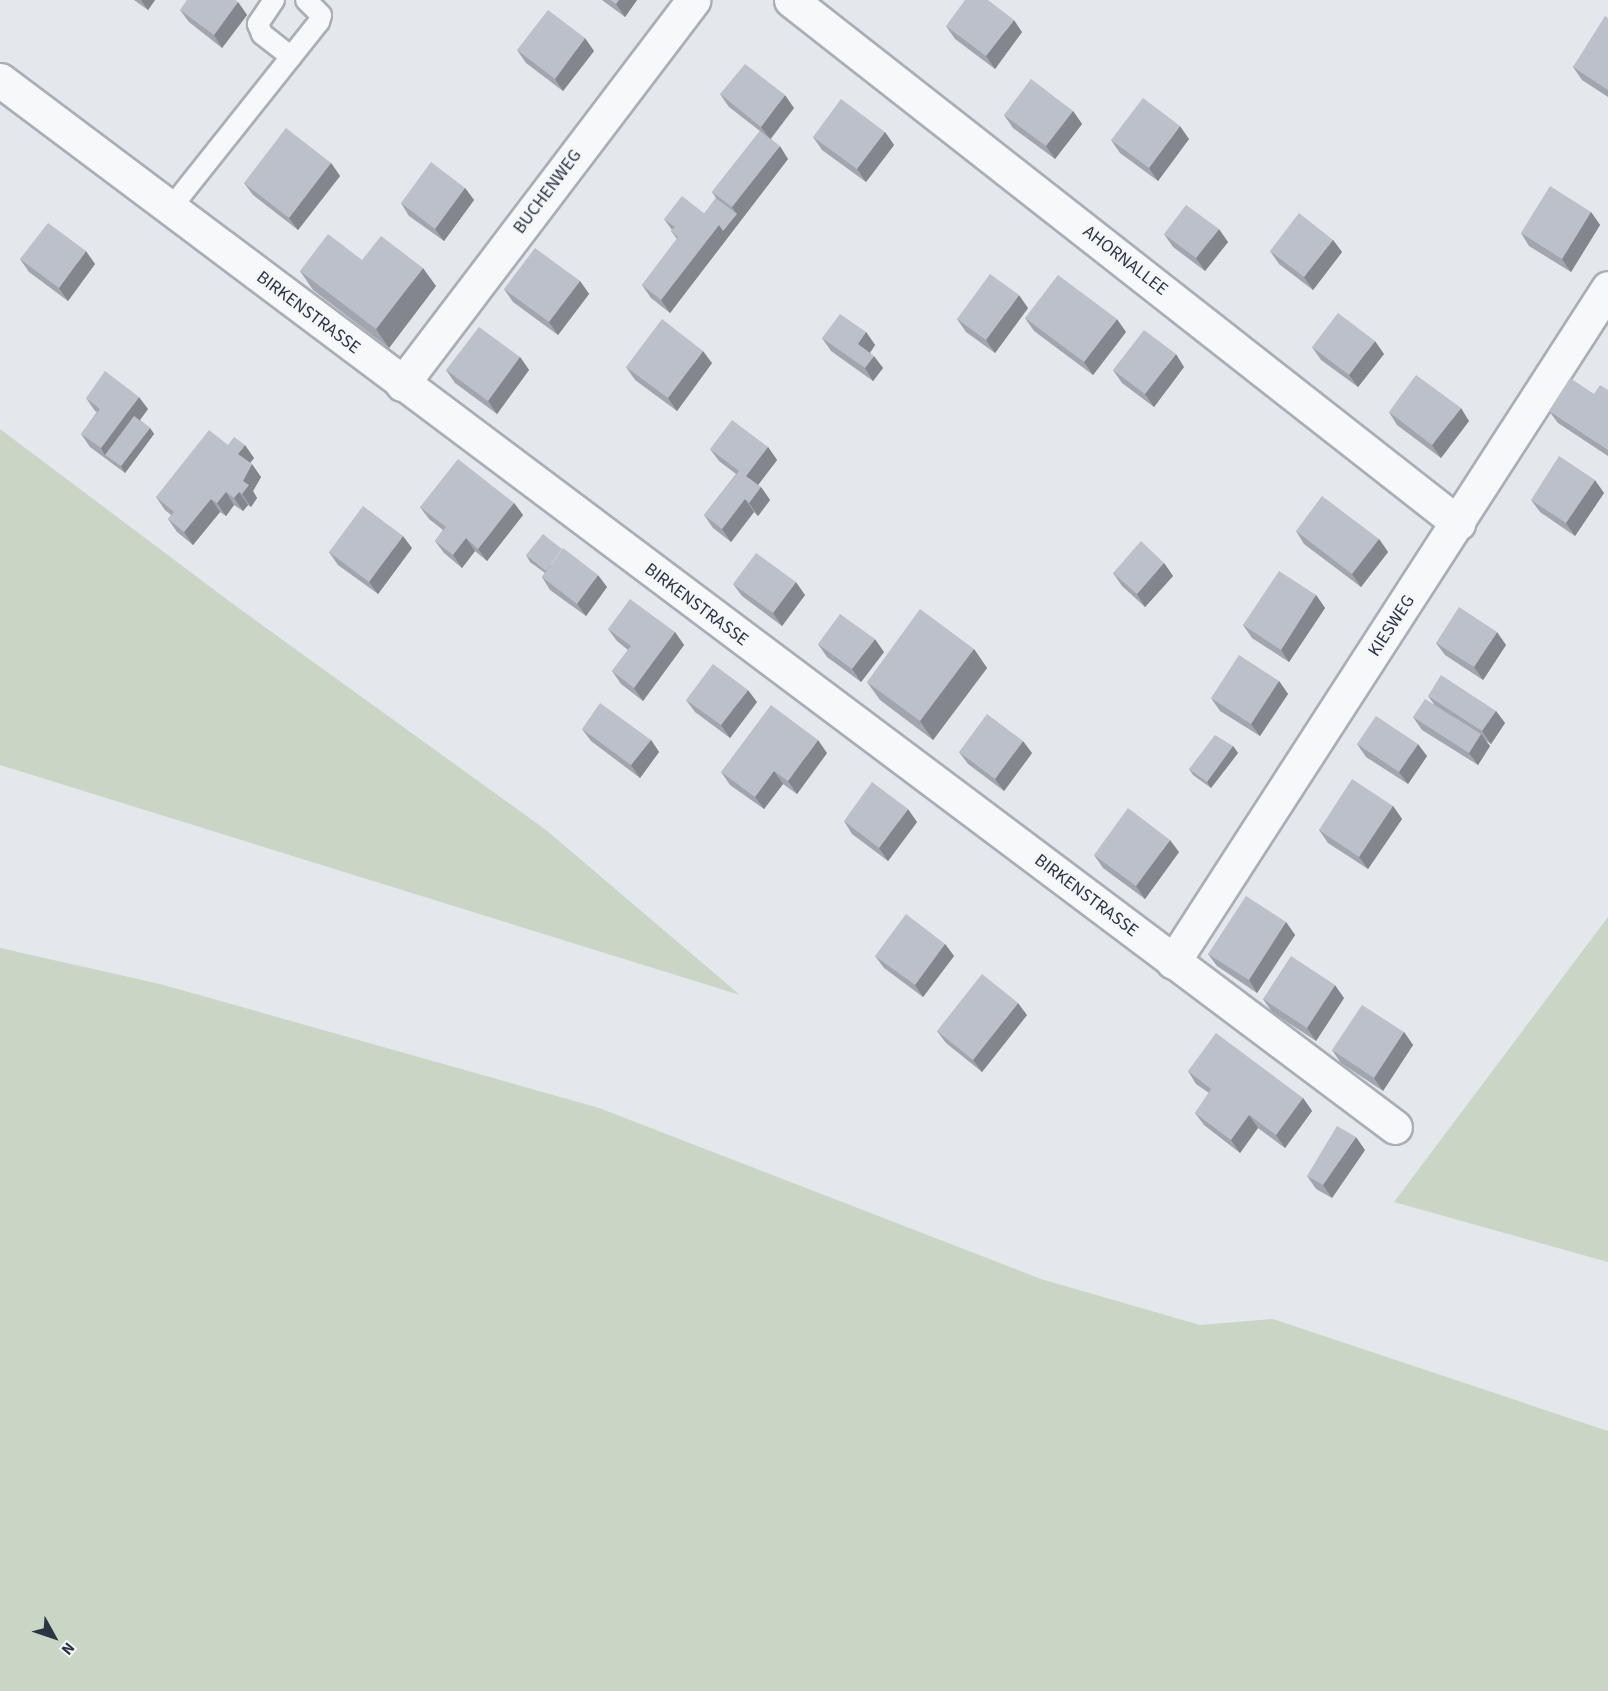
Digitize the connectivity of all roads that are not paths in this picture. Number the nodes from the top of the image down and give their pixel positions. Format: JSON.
{"nodes":[{"id":1,"x":274,"y":0,"type":"edge"},
{"id":2,"x":306,"y":0,"type":"edge"},
{"id":3,"x":694,"y":0,"type":"edge"},
{"id":4,"x":810,"y":5,"type":"edge"},
{"id":5,"x":291,"y":57,"type":"junction"},
{"id":6,"x":0,"y":80,"type":"edge"},
{"id":7,"x":170,"y":209,"type":"junction"},
{"id":8,"x":1608,"y":288,"type":"edge"},
{"id":9,"x":402,"y":384,"type":"junction"},
{"id":10,"x":1458,"y":523,"type":"junction"},
{"id":11,"x":1173,"y":962,"type":"junction"},
{"id":12,"x":1395,"y":1127,"type":"dead end"}],
"edges":[{"from":1,"to":5,"type":"lane"},
{"from":2,"to":5,"type":"lane"},
{"from":3,"to":9,"type":"street","name":"BUCHENWEG"},
{"from":4,"to":10,"type":"street","name":"AHORNALLEE"},
{"from":5,"to":7,"type":"lane"},
{"from":6,"to":7,"type":"street","name":"BIRKENSTRASSE"},
{"from":7,"to":9,"type":"street","name":"BIRKENSTRASSE"},
{"from":8,"to":10,"type":"street","name":"KIESWEG"},
{"from":9,"to":11,"type":"street","name":"BIRKENSTRASSE"},
{"from":10,"to":11,"type":"street","name":"KIESWEG"},
{"from":11,"to":12,"type":"street","name":"BIRKENSTRASSE"}]}
